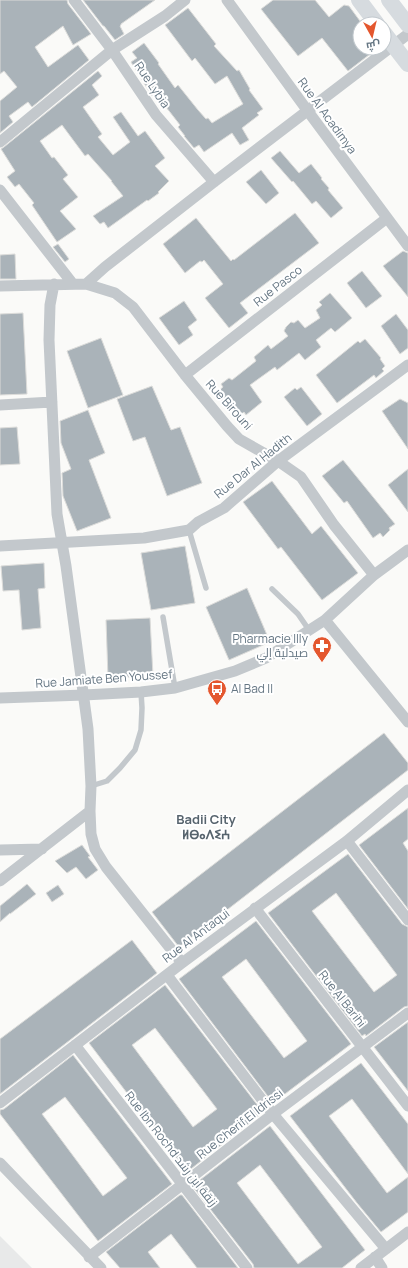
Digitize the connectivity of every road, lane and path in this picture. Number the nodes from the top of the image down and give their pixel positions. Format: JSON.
{"nodes":[{"id":1,"x":74,"y":0,"type":"edge"},
{"id":2,"x":185,"y":0,"type":"edge"},
{"id":3,"x":227,"y":0,"type":"edge"},
{"id":4,"x":359,"y":0,"type":"edge"},
{"id":5,"x":389,"y":0,"type":"edge"},
{"id":6,"x":372,"y":16,"type":"edge"},
{"id":7,"x":408,"y":25,"type":"edge"},
{"id":8,"x":408,"y":34,"type":"edge"},
{"id":9,"x":392,"y":38,"type":"edge"},
{"id":10,"x":392,"y":43,"type":"edge"},
{"id":11,"x":112,"y":50,"type":"junction"},
{"id":12,"x":369,"y":56,"type":"edge"},
{"id":13,"x":408,"y":64,"type":"edge"},
{"id":14,"x":307,"y":110,"type":"junction"},
{"id":15,"x":0,"y":142,"type":"edge"},
{"id":16,"x":214,"y":182,"type":"junction"},
{"id":17,"x":0,"y":190,"type":"edge"},
{"id":18,"x":387,"y":218,"type":"junction"},
{"id":19,"x":408,"y":246,"type":"edge"},
{"id":20,"x":54,"y":284,"type":"junction"},
{"id":21,"x":73,"y":284,"type":"junction"},
{"id":22,"x":86,"y":284,"type":"junction"},
{"id":23,"x":0,"y":286,"type":"edge"},
{"id":24,"x":408,"y":365,"type":"edge"},
{"id":25,"x":185,"y":375,"type":"junction"},
{"id":26,"x":52,"y":402,"type":"junction"},
{"id":27,"x":0,"y":405,"type":"edge"},
{"id":28,"x":278,"y":461,"type":"junction"},
{"id":29,"x":189,"y":530,"type":"junction"},
{"id":30,"x":63,"y":542,"type":"junction"},
{"id":31,"x":0,"y":546,"type":"edge"},
{"id":32,"x":408,"y":550,"type":"edge"},
{"id":33,"x":374,"y":576,"type":"junction"},
{"id":34,"x":206,"y":588,"type":"dead end"},
{"id":35,"x":272,"y":589,"type":"dead end"},
{"id":36,"x":163,"y":617,"type":"dead end"},
{"id":37,"x":325,"y":620,"type":"junction"},
{"id":38,"x":309,"y":630,"type":"junction"},
{"id":39,"x":175,"y":688,"type":"junction"},
{"id":40,"x":141,"y":692,"type":"junction"},
{"id":41,"x":84,"y":696,"type":"junction"},
{"id":42,"x":0,"y":698,"type":"edge"},
{"id":43,"x":408,"y":722,"type":"edge"},
{"id":44,"x":91,"y":786,"type":"junction"},
{"id":45,"x":408,"y":790,"type":"edge"},
{"id":46,"x":90,"y":811,"type":"junction"},
{"id":47,"x":346,"y":841,"type":"junction"},
{"id":48,"x":42,"y":849,"type":"junction"},
{"id":49,"x":0,"y":850,"type":"edge"},
{"id":50,"x":0,"y":881,"type":"edge"},
{"id":51,"x":255,"y":908,"type":"junction"},
{"id":52,"x":408,"y":920,"type":"edge"},
{"id":53,"x":182,"y":963,"type":"junction"},
{"id":54,"x":167,"y":975,"type":"junction"},
{"id":55,"x":408,"y":1013,"type":"edge"},
{"id":56,"x":75,"y":1045,"type":"junction"},
{"id":57,"x":363,"y":1046,"type":"junction"},
{"id":58,"x":0,"y":1103,"type":"edge"},
{"id":59,"x":408,"y":1106,"type":"edge"},
{"id":60,"x":273,"y":1114,"type":"junction"},
{"id":61,"x":0,"y":1163,"type":"edge"},
{"id":62,"x":183,"y":1185,"type":"junction"},
{"id":63,"x":408,"y":1232,"type":"edge"},
{"id":64,"x":386,"y":1249,"type":"junction"},
{"id":65,"x":89,"y":1257,"type":"junction"},
{"id":66,"x":375,"y":1257,"type":"junction"},
{"id":67,"x":101,"y":1268,"type":"edge"},
{"id":68,"x":247,"y":1268,"type":"edge"},
{"id":69,"x":361,"y":1268,"type":"edge"},
{"id":70,"x":382,"y":1268,"type":"edge"}],
"edges":[{"from":1,"to":11,"type":"street","name":"Rue Lybia"},
{"from":2,"to":11,"type":"street"},
{"from":3,"to":14,"type":"street","name":"Rue Al Acadimya"},
{"from":4,"to":6,"type":"main road"},
{"from":5,"to":7,"type":"main road"},
{"from":8,"to":9,"type":"street"},
{"from":10,"to":13,"type":"main road"},
{"from":11,"to":15,"type":"street"},
{"from":11,"to":16,"type":"street","name":"Rue Lybia"},
{"from":12,"to":14,"type":"street"},
{"from":14,"to":16,"type":"street"},
{"from":14,"to":18,"type":"street","name":"Rue Al Acadimya"},
{"from":16,"to":22,"type":"street"},
{"from":17,"to":21,"type":"street"},
{"from":18,"to":19,"type":"street","name":"Rue Al Acadimya"},
{"from":18,"to":25,"type":"street","name":"Rue Pasco"},
{"from":20,"to":21,"type":"street","name":"Rue Birouni"},
{"from":20,"to":23,"type":"street","name":"Rue Birouni"},
{"from":20,"to":26,"type":"street"},
{"from":21,"to":22,"type":"street","name":"Rue Birouni"},
{"from":22,"to":25,"type":"street","name":"Rue Birouni"},
{"from":24,"to":28,"type":"street","name":"Rue Dar Al Hadith"},
{"from":25,"to":28,"type":"street","name":"Rue Birouni"},
{"from":26,"to":27,"type":"street"},
{"from":26,"to":30,"type":"street"},
{"from":28,"to":29,"type":"street","name":"Rue Dar Al Hadith"},
{"from":28,"to":33,"type":"street","name":"Rue Birouni"},
{"from":29,"to":30,"type":"street","name":"Rue Dar Al Hadith"},
{"from":29,"to":34,"type":"lane"},
{"from":30,"to":31,"type":"street","name":"Rue Dar Al Hadith"},
{"from":30,"to":41,"type":"street"},
{"from":32,"to":33,"type":"street","name":"Rue Jamiate Ben Youssef"},
{"from":33,"to":37,"type":"street","name":"Rue Jamiate Ben Youssef"},
{"from":35,"to":38,"type":"lane"},
{"from":36,"to":39,"type":"lane"},
{"from":37,"to":38,"type":"street","name":"Rue Jamiate Ben Youssef"},
{"from":37,"to":43,"type":"street"},
{"from":38,"to":39,"type":"street","name":"Rue Jamiate Ben Youssef"},
{"from":39,"to":40,"type":"street","name":"Rue Jamiate Ben Youssef"},
{"from":40,"to":41,"type":"street","name":"Rue Jamiate Ben Youssef"},
{"from":40,"to":44,"type":"lane"},
{"from":41,"to":42,"type":"street","name":"Rue Jamiate Ben Youssef"},
{"from":41,"to":44,"type":"street"},
{"from":44,"to":46,"type":"street"},
{"from":45,"to":47,"type":"street","name":"Rue Al Antaqui"},
{"from":46,"to":48,"type":"street"},
{"from":46,"to":53,"type":"street"},
{"from":47,"to":51,"type":"street","name":"Rue Al Antaqui"},
{"from":47,"to":52,"type":"street"},
{"from":48,"to":49,"type":"street"},
{"from":48,"to":50,"type":"street"},
{"from":51,"to":53,"type":"street","name":"Rue Al Antaqui"},
{"from":51,"to":57,"type":"street","name":"Rue Al Barihi"},
{"from":53,"to":54,"type":"street","name":"Rue Al Antaqui"},
{"from":54,"to":56,"type":"street","name":"Rue Al Antaqui"},
{"from":54,"to":60,"type":"street"},
{"from":55,"to":57,"type":"street","name":"Rue Cherif El Idrissi"},
{"from":56,"to":58,"type":"street","name":"Rue Al Antaqui"},
{"from":56,"to":62,"type":"street","name":"Rue Ibn Rochd زنقة ابن رشد"},
{"from":57,"to":59,"type":"street","name":"Rue Al Barihi"},
{"from":57,"to":60,"type":"street","name":"Rue Cherif El Idrissi"},
{"from":60,"to":62,"type":"street","name":"Rue Cherif El Idrissi"},
{"from":60,"to":64,"type":"street"},
{"from":61,"to":65,"type":"street"},
{"from":62,"to":65,"type":"street","name":"Rue Cherif El Idrissi"},
{"from":62,"to":68,"type":"street","name":"Rue Ibn Rochd زنقة ابن رشد"},
{"from":63,"to":64,"type":"street"},
{"from":64,"to":66,"type":"street"},
{"from":65,"to":67,"type":"street"},
{"from":66,"to":69,"type":"street"},
{"from":66,"to":70,"type":"street"}]}
